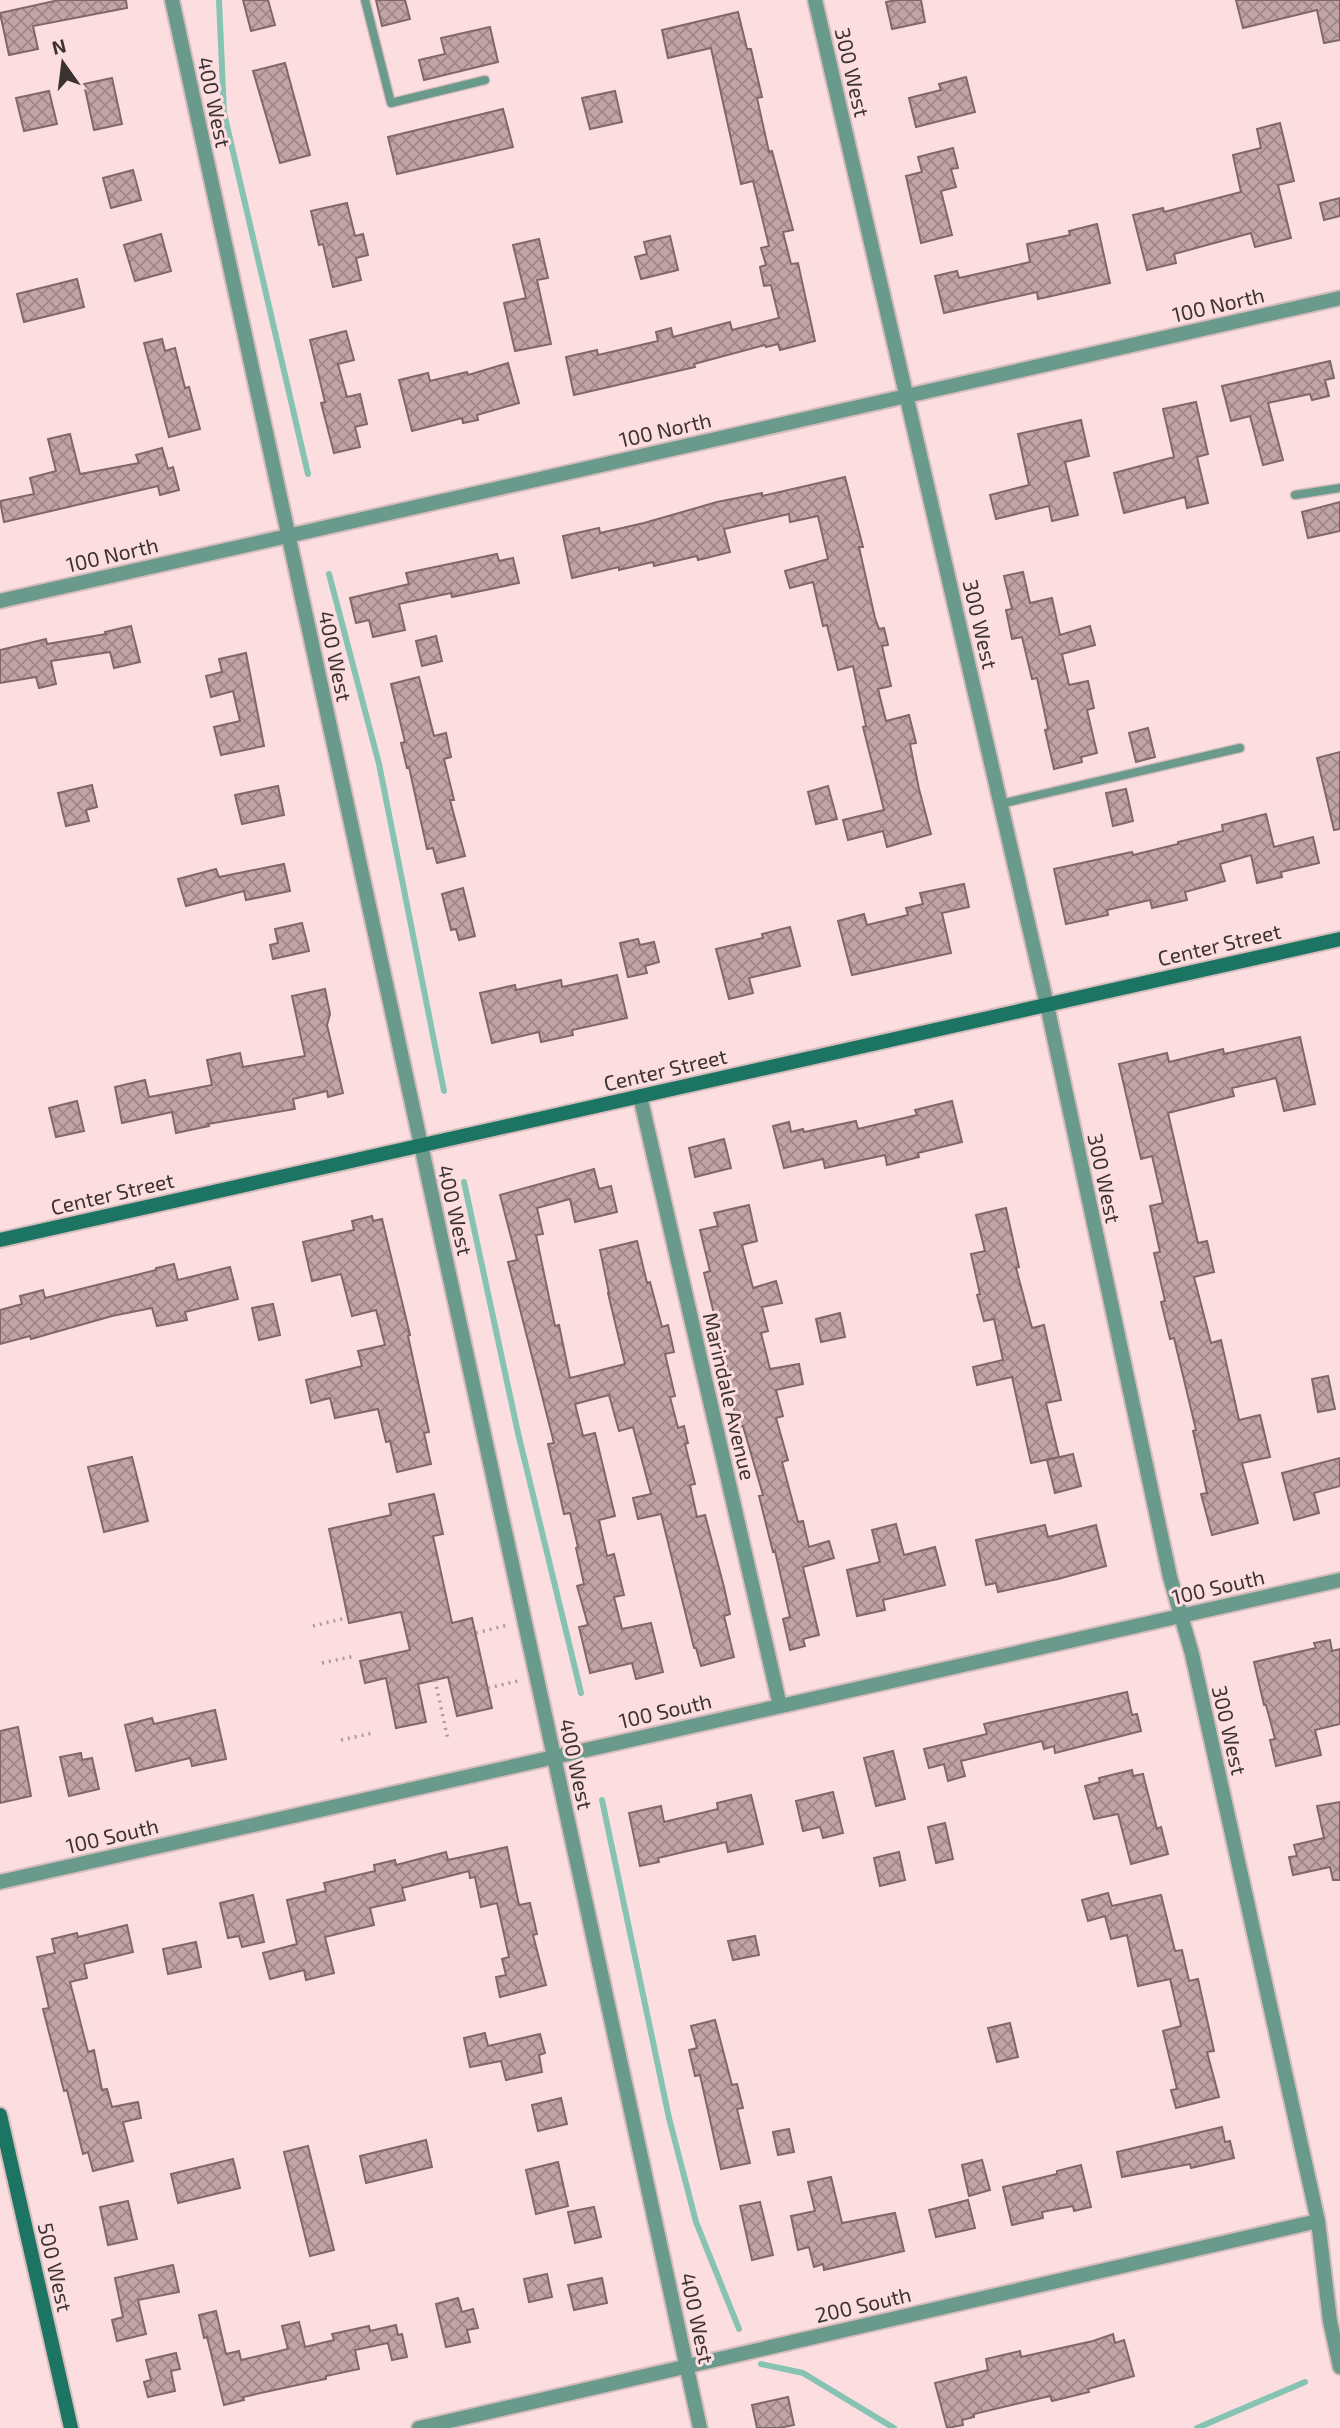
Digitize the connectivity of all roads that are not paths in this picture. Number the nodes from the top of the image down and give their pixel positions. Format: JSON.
{"nodes":[{"id":1,"x":172,"y":0,"type":"edge"},
{"id":2,"x":365,"y":0,"type":"edge"},
{"id":3,"x":815,"y":0,"type":"edge"},
{"id":4,"x":485,"y":80,"type":"dead end"},
{"id":5,"x":1340,"y":298,"type":"edge"},
{"id":6,"x":906,"y":396,"type":"junction"},
{"id":7,"x":1340,"y":488,"type":"edge"},
{"id":8,"x":1295,"y":495,"type":"dead end"},
{"id":9,"x":288,"y":536,"type":"junction"},
{"id":10,"x":0,"y":601,"type":"edge"},
{"id":11,"x":1240,"y":748,"type":"dead end"},
{"id":12,"x":1000,"y":804,"type":"junction"},
{"id":13,"x":1340,"y":939,"type":"edge"},
{"id":14,"x":1047,"y":1004,"type":"junction"},
{"id":15,"x":640,"y":1096,"type":"junction"},
{"id":16,"x":420,"y":1145,"type":"junction"},
{"id":17,"x":0,"y":1240,"type":"edge"},
{"id":18,"x":1340,"y":1580,"type":"edge"},
{"id":19,"x":1180,"y":1616,"type":"junction"},
{"id":20,"x":780,"y":1706,"type":"junction"},
{"id":21,"x":554,"y":1757,"type":"junction"},
{"id":22,"x":0,"y":1882,"type":"edge"},
{"id":23,"x":0,"y":2115,"type":"edge"},
{"id":24,"x":1318,"y":2221,"type":"junction"},
{"id":25,"x":687,"y":2366,"type":"junction"},
{"id":26,"x":1340,"y":2367,"type":"edge"},
{"id":27,"x":71,"y":2428,"type":"edge"},
{"id":28,"x":419,"y":2428,"type":"edge"},
{"id":29,"x":700,"y":2428,"type":"edge"}],
"edges":[{"from":1,"to":9,"type":"street","name":"400 West"},
{"from":2,"to":4,"type":"lane"},
{"from":3,"to":6,"type":"street","name":"300 West"},
{"from":5,"to":6,"type":"street","name":"100 North"},
{"from":6,"to":9,"type":"street","name":"100 North"},
{"from":6,"to":12,"type":"street","name":"300 West"},
{"from":7,"to":8,"type":"lane"},
{"from":9,"to":10,"type":"street","name":"100 North"},
{"from":9,"to":16,"type":"street","name":"400 West"},
{"from":11,"to":12,"type":"lane"},
{"from":12,"to":14,"type":"street","name":"300 West"},
{"from":13,"to":14,"type":"street","name":"Center Street"},
{"from":14,"to":15,"type":"street","name":"Center Street"},
{"from":14,"to":19,"type":"street","name":"300 West"},
{"from":15,"to":16,"type":"street","name":"Center Street"},
{"from":15,"to":20,"type":"street","name":"Marindale Avenue"},
{"from":16,"to":17,"type":"street","name":"Center Street"},
{"from":16,"to":21,"type":"street","name":"400 West"},
{"from":18,"to":19,"type":"street","name":"100 South"},
{"from":19,"to":20,"type":"street","name":"100 South"},
{"from":19,"to":24,"type":"street","name":"300 West"},
{"from":20,"to":21,"type":"street","name":"100 South"},
{"from":21,"to":22,"type":"street","name":"100 South"},
{"from":21,"to":25,"type":"street","name":"400 West"},
{"from":23,"to":27,"type":"street","name":"500 West"},
{"from":24,"to":25,"type":"street","name":"200 South"},
{"from":24,"to":26,"type":"street","name":"300 West"},
{"from":25,"to":28,"type":"street","name":"200 South"},
{"from":25,"to":29,"type":"street","name":"400 West"}]}
